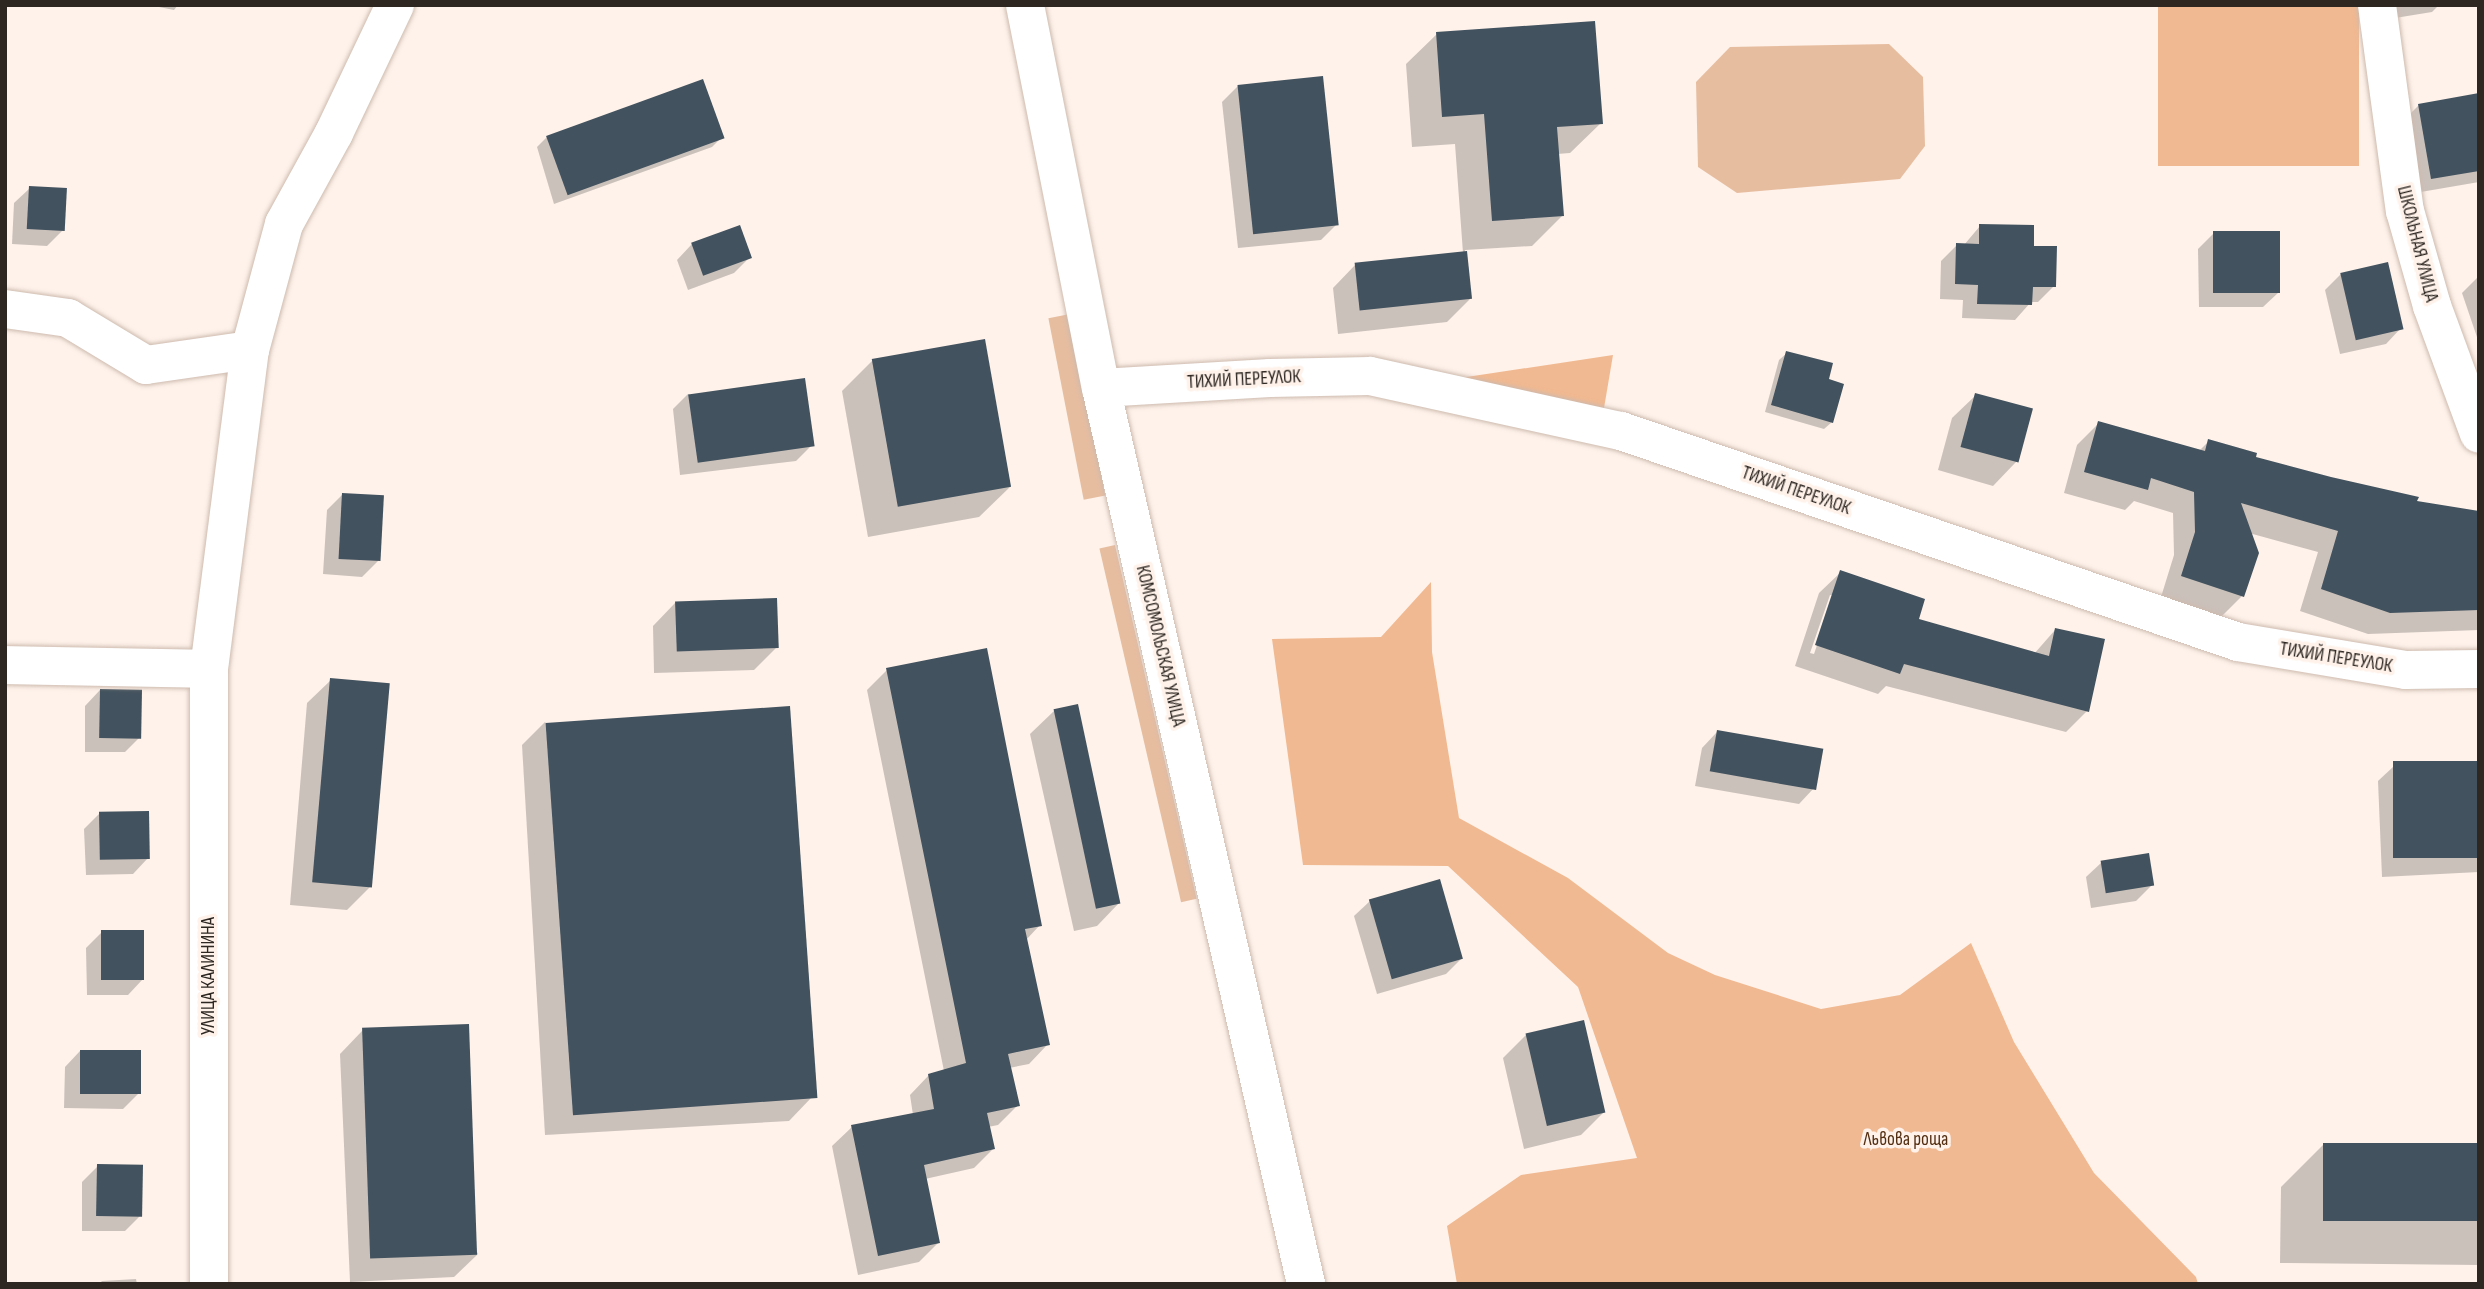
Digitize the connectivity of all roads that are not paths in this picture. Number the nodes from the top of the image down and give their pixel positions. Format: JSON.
{"nodes":[{"id":1,"x":395,"y":5,"type":"edge"},
{"id":2,"x":1025,"y":5,"type":"edge"},
{"id":3,"x":2377,"y":5,"type":"edge"},
{"id":4,"x":5,"y":309,"type":"edge"},
{"id":5,"x":250,"y":350,"type":"junction"},
{"id":6,"x":1101,"y":388,"type":"junction"},
{"id":7,"x":2479,"y":434,"type":"edge"},
{"id":8,"x":5,"y":665,"type":"edge"},
{"id":9,"x":209,"y":669,"type":"junction"},
{"id":10,"x":2479,"y":669,"type":"edge"},
{"id":11,"x":209,"y":1284,"type":"edge"},
{"id":12,"x":1306,"y":1284,"type":"edge"}],
"edges":[{"from":1,"to":5,"type":"street","name":"УЛИЦА КАЛИНИНА"},
{"from":2,"to":6,"type":"street","name":"КОМСОМОЛЬСКАЯ УЛИЦА"},
{"from":3,"to":7,"type":"street","name":"ШКОЛЬНАЯ УЛИЦА"},
{"from":4,"to":5,"type":"street"},
{"from":5,"to":9,"type":"street","name":"УЛИЦА КАЛИНИНА"},
{"from":6,"to":10,"type":"street","name":"ТИХИЙ ПЕРЕУЛОК"},
{"from":6,"to":12,"type":"street","name":"КОМСОМОЛЬСКАЯ УЛИЦА"},
{"from":8,"to":9,"type":"street"},
{"from":9,"to":11,"type":"street","name":"УЛИЦА КАЛИНИНА"}]}
